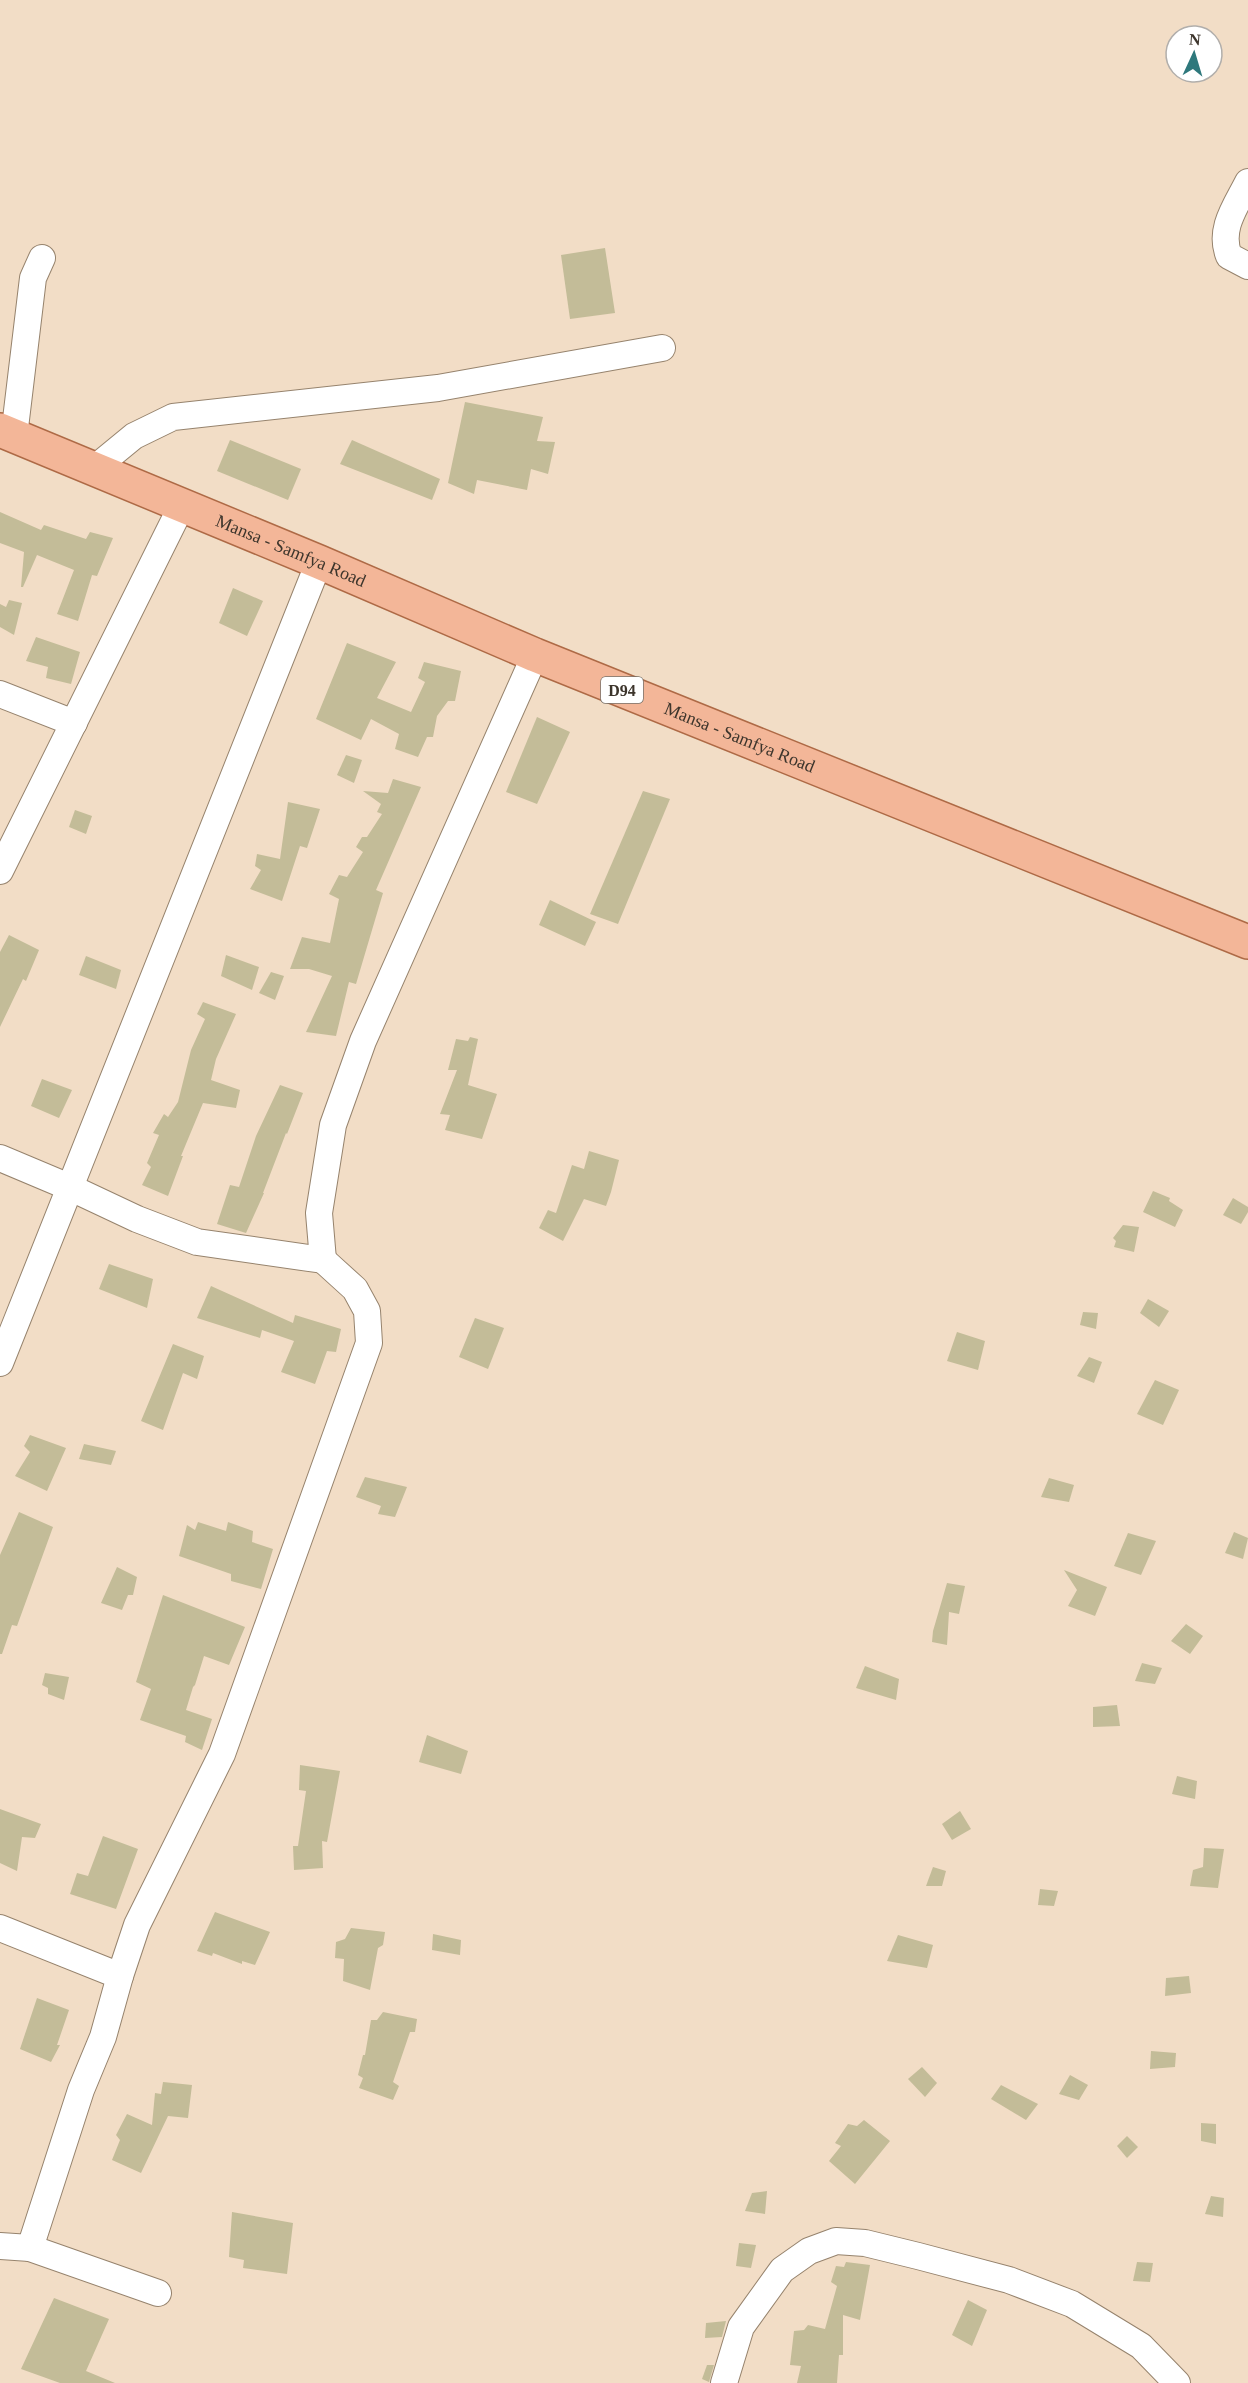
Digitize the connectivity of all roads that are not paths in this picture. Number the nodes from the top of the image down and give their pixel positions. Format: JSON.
{"nodes":[{"id":1,"x":1248,"y":182,"type":"edge"},
{"id":2,"x":42,"y":258,"type":"dead end"},
{"id":3,"x":1248,"y":266,"type":"edge"},
{"id":4,"x":662,"y":348,"type":"dead end"},
{"id":5,"x":7,"y":433,"type":"edge"},
{"id":6,"x":95,"y":468,"type":"junction"},
{"id":7,"x":182,"y":505,"type":"junction"},
{"id":8,"x":319,"y":562,"type":"junction"},
{"id":9,"x":536,"y":655,"type":"junction"},
{"id":10,"x":0,"y":694,"type":"edge"},
{"id":11,"x":74,"y":723,"type":"junction"},
{"id":12,"x":0,"y":871,"type":"edge"},
{"id":13,"x":1248,"y":942,"type":"edge"},
{"id":14,"x":0,"y":1158,"type":"edge"},
{"id":15,"x":69,"y":1186,"type":"junction"},
{"id":16,"x":322,"y":1260,"type":"junction"},
{"id":17,"x":0,"y":1363,"type":"edge"},
{"id":18,"x":0,"y":1928,"type":"edge"},
{"id":19,"x":120,"y":1976,"type":"junction"},
{"id":20,"x":0,"y":2246,"type":"edge"},
{"id":21,"x":30,"y":2248,"type":"junction"},
{"id":22,"x":158,"y":2292,"type":"dead end"},
{"id":23,"x":724,"y":2383,"type":"edge"},
{"id":24,"x":1177,"y":2383,"type":"edge"}],
"edges":[{"from":1,"to":3,"type":"street"},
{"from":2,"to":5,"type":"street"},
{"from":4,"to":6,"type":"street"},
{"from":5,"to":6,"type":"main road","name":"Mansa - Samfya Road","number":"D94"},
{"from":6,"to":7,"type":"main road","name":"Mansa - Samfya Road","number":"D94"},
{"from":7,"to":8,"type":"main road","name":"Mansa - Samfya Road","number":"D94"},
{"from":7,"to":11,"type":"street"},
{"from":8,"to":9,"type":"main road","name":"Mansa - Samfya Road","number":"D94"},
{"from":8,"to":15,"type":"street"},
{"from":9,"to":13,"type":"main road","name":"Mansa - Samfya Road","number":"D94"},
{"from":9,"to":16,"type":"street"},
{"from":10,"to":11,"type":"street"},
{"from":11,"to":12,"type":"street"},
{"from":14,"to":15,"type":"street"},
{"from":15,"to":16,"type":"street"},
{"from":15,"to":17,"type":"street"},
{"from":16,"to":19,"type":"street"},
{"from":18,"to":19,"type":"street"},
{"from":19,"to":21,"type":"street"},
{"from":20,"to":21,"type":"street"},
{"from":21,"to":22,"type":"street"},
{"from":23,"to":24,"type":"street"}]}
